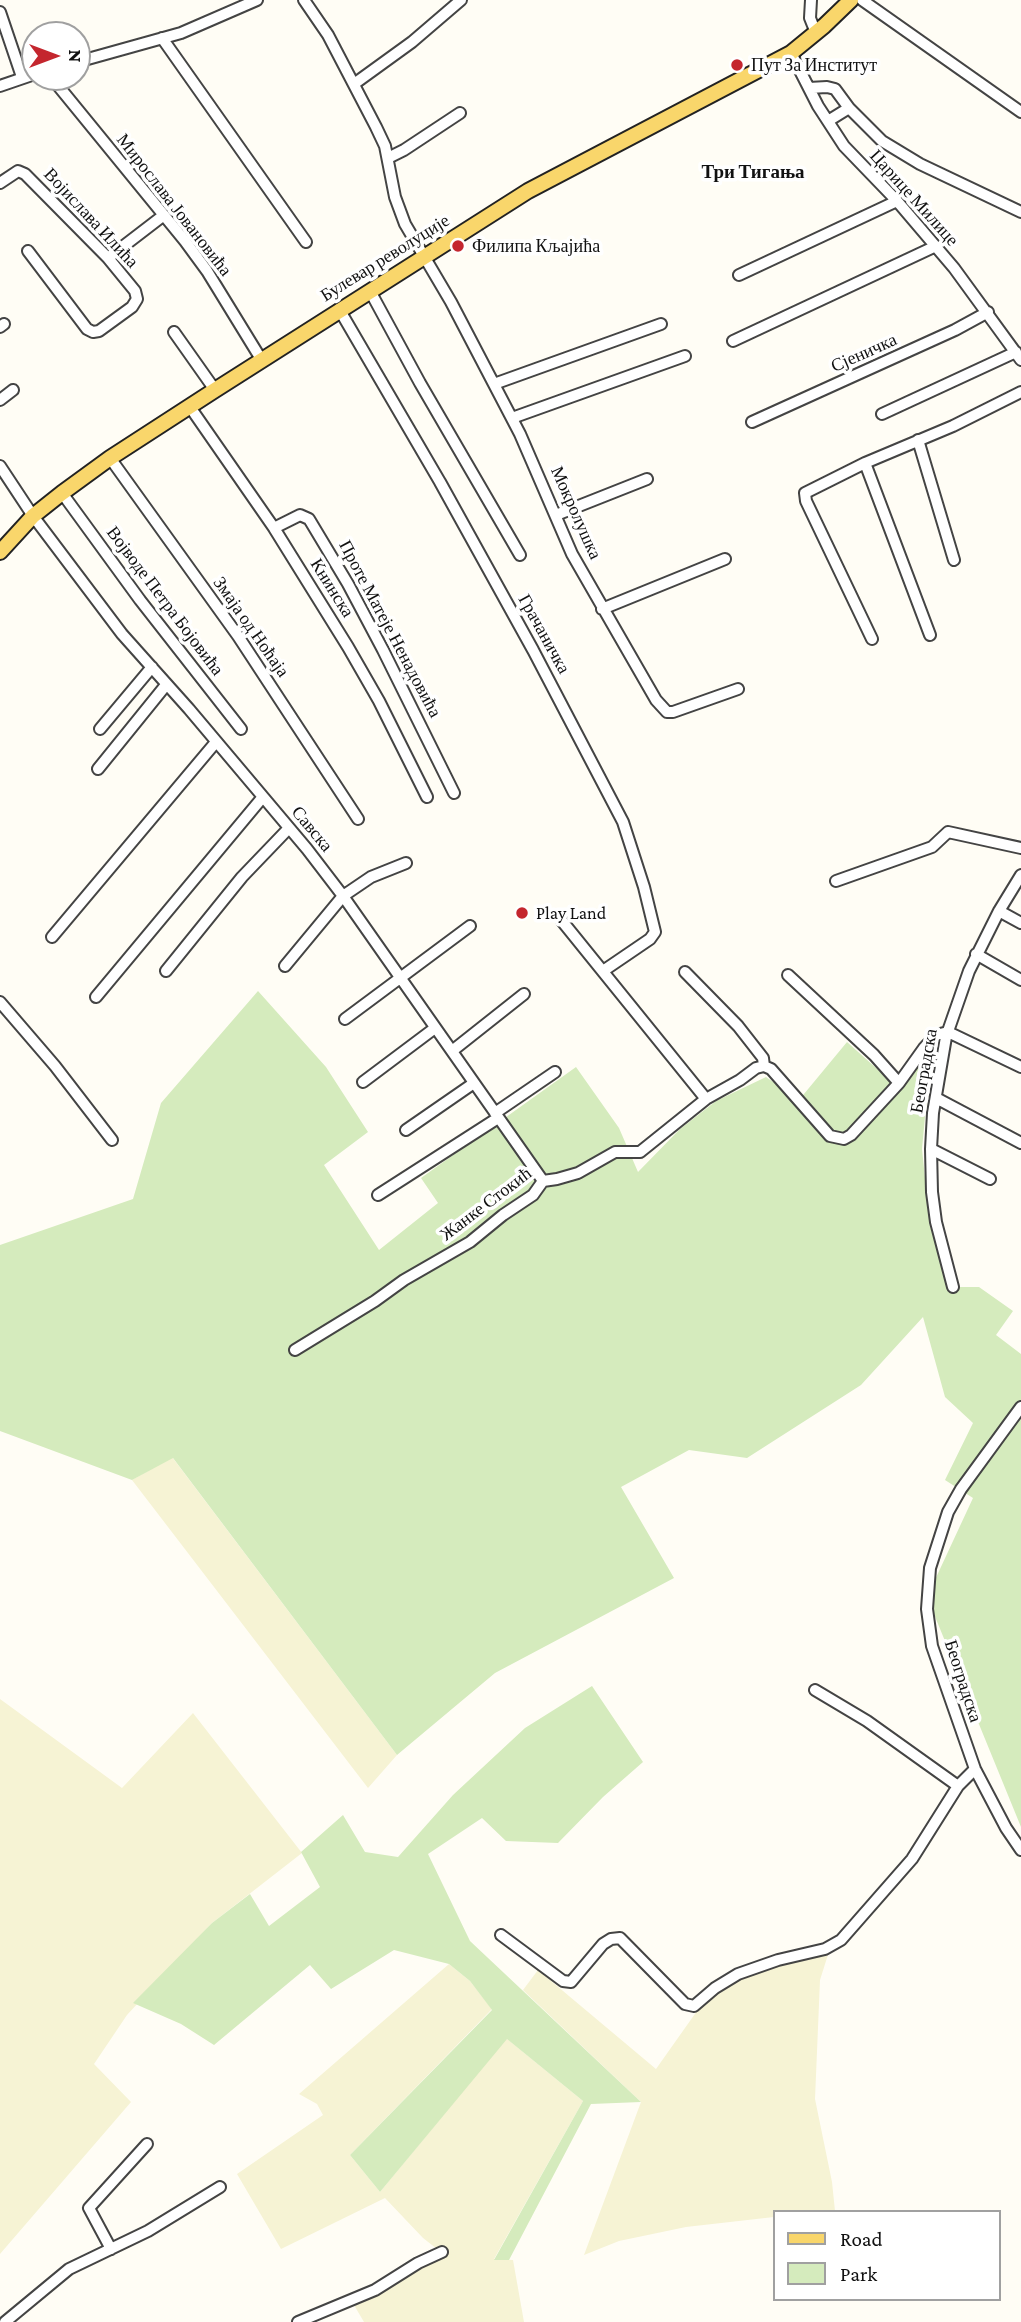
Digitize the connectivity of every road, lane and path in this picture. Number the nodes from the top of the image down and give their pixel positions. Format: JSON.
{"nodes":[{"id":1,"x":257,"y":0,"type":"edge"},
{"id":2,"x":304,"y":0,"type":"edge"},
{"id":3,"x":461,"y":0,"type":"edge"},
{"id":4,"x":811,"y":0,"type":"edge"},
{"id":5,"x":851,"y":0,"type":"edge"},
{"id":6,"x":862,"y":0,"type":"edge"},
{"id":7,"x":0,"y":12,"type":"edge"},
{"id":8,"x":816,"y":33,"type":"junction"},
{"id":9,"x":162,"y":38,"type":"junction"},
{"id":10,"x":791,"y":53,"type":"junction"},
{"id":11,"x":91,"y":58,"type":"edge"},
{"id":12,"x":21,"y":74,"type":"edge"},
{"id":13,"x":21,"y":77,"type":"edge"},
{"id":14,"x":354,"y":84,"type":"junction"},
{"id":15,"x":0,"y":86,"type":"edge"},
{"id":16,"x":809,"y":88,"type":"junction"},
{"id":17,"x":62,"y":91,"type":"edge"},
{"id":18,"x":849,"y":108,"type":"junction"},
{"id":19,"x":1021,"y":112,"type":"edge"},
{"id":20,"x":460,"y":113,"type":"dead end"},
{"id":21,"x":828,"y":121,"type":"junction"},
{"id":22,"x":388,"y":158,"type":"junction"},
{"id":23,"x":0,"y":183,"type":"edge"},
{"id":24,"x":897,"y":201,"type":"junction"},
{"id":25,"x":1021,"y":212,"type":"edge"},
{"id":26,"x":164,"y":215,"type":"junction"},
{"id":27,"x":306,"y":242,"type":"dead end"},
{"id":28,"x":936,"y":246,"type":"junction"},
{"id":29,"x":28,"y":251,"type":"dead end"},
{"id":30,"x":108,"y":258,"type":"junction"},
{"id":31,"x":424,"y":258,"type":"junction"},
{"id":32,"x":739,"y":275,"type":"dead end"},
{"id":33,"x":370,"y":291,"type":"junction"},
{"id":34,"x":339,"y":309,"type":"junction"},
{"id":35,"x":988,"y":312,"type":"junction"},
{"id":36,"x":661,"y":324,"type":"dead end"},
{"id":37,"x":174,"y":332,"type":"dead end"},
{"id":38,"x":733,"y":341,"type":"dead end"},
{"id":39,"x":685,"y":356,"type":"dead end"},
{"id":40,"x":1018,"y":356,"type":"edge"},
{"id":41,"x":261,"y":359,"type":"junction"},
{"id":42,"x":494,"y":384,"type":"junction"},
{"id":43,"x":13,"y":390,"type":"dead end"},
{"id":44,"x":215,"y":390,"type":"junction"},
{"id":45,"x":1021,"y":392,"type":"edge"},
{"id":46,"x":0,"y":400,"type":"edge"},
{"id":47,"x":190,"y":407,"type":"junction"},
{"id":48,"x":883,"y":414,"type":"dead end"},
{"id":49,"x":512,"y":418,"type":"junction"},
{"id":50,"x":752,"y":422,"type":"dead end"},
{"id":51,"x":918,"y":440,"type":"junction"},
{"id":52,"x":110,"y":458,"type":"junction"},
{"id":53,"x":865,"y":463,"type":"junction"},
{"id":54,"x":0,"y":466,"type":"edge"},
{"id":55,"x":647,"y":480,"type":"dead end"},
{"id":56,"x":62,"y":492,"type":"junction"},
{"id":57,"x":556,"y":515,"type":"junction"},
{"id":58,"x":33,"y":516,"type":"junction"},
{"id":59,"x":274,"y":528,"type":"junction"},
{"id":60,"x":0,"y":551,"type":"edge"},
{"id":61,"x":520,"y":555,"type":"dead end"},
{"id":62,"x":726,"y":559,"type":"dead end"},
{"id":63,"x":954,"y":560,"type":"dead end"},
{"id":64,"x":602,"y":609,"type":"junction"},
{"id":65,"x":930,"y":635,"type":"dead end"},
{"id":66,"x":872,"y":639,"type":"dead end"},
{"id":67,"x":152,"y":667,"type":"junction"},
{"id":68,"x":166,"y":685,"type":"junction"},
{"id":69,"x":738,"y":689,"type":"dead end"},
{"id":70,"x":100,"y":729,"type":"dead end"},
{"id":71,"x":241,"y":729,"type":"dead end"},
{"id":72,"x":216,"y":742,"type":"junction"},
{"id":73,"x":98,"y":769,"type":"dead end"},
{"id":74,"x":454,"y":793,"type":"dead end"},
{"id":75,"x":427,"y":797,"type":"dead end"},
{"id":76,"x":262,"y":798,"type":"junction"},
{"id":77,"x":358,"y":819,"type":"dead end"},
{"id":78,"x":289,"y":828,"type":"junction"},
{"id":79,"x":1021,"y":848,"type":"edge"},
{"id":80,"x":406,"y":863,"type":"dead end"},
{"id":81,"x":1021,"y":875,"type":"edge"},
{"id":82,"x":836,"y":881,"type":"dead end"},
{"id":83,"x":343,"y":896,"type":"junction"},
{"id":84,"x":999,"y":911,"type":"junction"},
{"id":85,"x":562,"y":921,"type":"dead end"},
{"id":86,"x":1021,"y":923,"type":"edge"},
{"id":87,"x":470,"y":926,"type":"dead end"},
{"id":88,"x":52,"y":937,"type":"dead end"},
{"id":89,"x":976,"y":954,"type":"junction"},
{"id":90,"x":285,"y":966,"type":"dead end"},
{"id":91,"x":166,"y":971,"type":"dead end"},
{"id":92,"x":603,"y":971,"type":"junction"},
{"id":93,"x":685,"y":972,"type":"dead end"},
{"id":94,"x":788,"y":975,"type":"dead end"},
{"id":95,"x":400,"y":979,"type":"junction"},
{"id":96,"x":1021,"y":980,"type":"edge"},
{"id":97,"x":524,"y":994,"type":"dead end"},
{"id":98,"x":96,"y":997,"type":"dead end"},
{"id":99,"x":0,"y":1002,"type":"edge"},
{"id":100,"x":345,"y":1018,"type":"dead end"},
{"id":101,"x":435,"y":1028,"type":"junction"},
{"id":102,"x":948,"y":1032,"type":"junction"},
{"id":103,"x":452,"y":1051,"type":"junction"},
{"id":104,"x":764,"y":1066,"type":"junction"},
{"id":105,"x":1021,"y":1067,"type":"edge"},
{"id":106,"x":555,"y":1072,"type":"dead end"},
{"id":107,"x":363,"y":1082,"type":"dead end"},
{"id":108,"x":474,"y":1083,"type":"junction"},
{"id":109,"x":899,"y":1083,"type":"junction"},
{"id":110,"x":936,"y":1098,"type":"junction"},
{"id":111,"x":706,"y":1099,"type":"junction"},
{"id":112,"x":496,"y":1116,"type":"junction"},
{"id":113,"x":405,"y":1130,"type":"dead end"},
{"id":114,"x":111,"y":1140,"type":"dead end"},
{"id":115,"x":1021,"y":1143,"type":"edge"},
{"id":116,"x":931,"y":1149,"type":"junction"},
{"id":117,"x":990,"y":1179,"type":"dead end"},
{"id":118,"x":543,"y":1181,"type":"junction"},
{"id":119,"x":378,"y":1195,"type":"dead end"},
{"id":120,"x":954,"y":1287,"type":"dead end"},
{"id":121,"x":295,"y":1350,"type":"dead end"},
{"id":122,"x":1021,"y":1407,"type":"edge"},
{"id":123,"x":815,"y":1690,"type":"dead end"},
{"id":124,"x":975,"y":1769,"type":"junction"},
{"id":125,"x":958,"y":1786,"type":"junction"},
{"id":126,"x":1021,"y":1850,"type":"edge"},
{"id":127,"x":501,"y":1935,"type":"dead end"},
{"id":128,"x":146,"y":2144,"type":"dead end"},
{"id":129,"x":220,"y":2187,"type":"dead end"},
{"id":130,"x":111,"y":2249,"type":"junction"},
{"id":131,"x":442,"y":2252,"type":"dead end"},
{"id":132,"x":5,"y":2322,"type":"edge"},
{"id":133,"x":298,"y":2322,"type":"edge"}],
"edges":[{"from":1,"to":9,"type":"street"},
{"from":2,"to":14,"type":"street"},
{"from":3,"to":14,"type":"street"},
{"from":4,"to":8,"type":"street"},
{"from":5,"to":8,"type":"main road","name":"Булевар револуције"},
{"from":6,"to":19,"type":"street"},
{"from":7,"to":12,"type":"street"},
{"from":8,"to":10,"type":"main road","name":"Булевар револуције"},
{"from":9,"to":11,"type":"street"},
{"from":9,"to":27,"type":"street"},
{"from":10,"to":16,"type":"street","name":"Царице Милице"},
{"from":10,"to":31,"type":"main road","name":"Булевар револуције"},
{"from":13,"to":15,"type":"street"},
{"from":14,"to":22,"type":"street"},
{"from":16,"to":18,"type":"street"},
{"from":16,"to":21,"type":"street","name":"Царице Милице"},
{"from":17,"to":26,"type":"street","name":"Мирослава Јовановића"},
{"from":18,"to":21,"type":"street"},
{"from":18,"to":25,"type":"street"},
{"from":20,"to":22,"type":"street"},
{"from":21,"to":24,"type":"street","name":"Царице Милице"},
{"from":22,"to":31,"type":"street"},
{"from":23,"to":30,"type":"street","name":"Војислава Илића"},
{"from":24,"to":28,"type":"street","name":"Царице Милице"},
{"from":24,"to":32,"type":"street"},
{"from":26,"to":30,"type":"street"},
{"from":26,"to":41,"type":"street","name":"Мирослава Јовановића"},
{"from":28,"to":35,"type":"street","name":"Царице Милице"},
{"from":28,"to":38,"type":"street"},
{"from":29,"to":30,"type":"street","name":"Војислава Илића"},
{"from":31,"to":33,"type":"main road","name":"Булевар револуције"},
{"from":31,"to":42,"type":"street","name":"Мокролушка"},
{"from":33,"to":34,"type":"main road","name":"Булевар револуције"},
{"from":33,"to":61,"type":"street"},
{"from":34,"to":41,"type":"main road","name":"Булевар револуције"},
{"from":34,"to":92,"type":"street","name":"Грачаничка"},
{"from":35,"to":40,"type":"street","name":"Царице Милице"},
{"from":35,"to":50,"type":"street","name":"Сјеничка"},
{"from":36,"to":42,"type":"street"},
{"from":37,"to":44,"type":"street"},
{"from":39,"to":49,"type":"street"},
{"from":40,"to":48,"type":"street"},
{"from":41,"to":44,"type":"main road","name":"Булевар револуције"},
{"from":42,"to":49,"type":"street","name":"Мокролушка"},
{"from":43,"to":46,"type":"street"},
{"from":44,"to":47,"type":"main road","name":"Булевар револуције"},
{"from":45,"to":51,"type":"street"},
{"from":47,"to":52,"type":"main road","name":"Булевар револуције"},
{"from":47,"to":59,"type":"street","name":"Книнска"},
{"from":49,"to":57,"type":"street","name":"Мокролушка"},
{"from":51,"to":53,"type":"street"},
{"from":51,"to":63,"type":"street"},
{"from":52,"to":56,"type":"main road","name":"Булевар револуције"},
{"from":52,"to":77,"type":"street","name":"Змаја од Ноћаја"},
{"from":53,"to":65,"type":"street"},
{"from":53,"to":66,"type":"street"},
{"from":54,"to":58,"type":"street"},
{"from":55,"to":57,"type":"street"},
{"from":56,"to":58,"type":"main road","name":"Булевар револуције"},
{"from":56,"to":71,"type":"street","name":"Војводе Петра Бојовића"},
{"from":57,"to":64,"type":"street","name":"Мокролушка"},
{"from":58,"to":60,"type":"main road","name":"Булевар револуције"},
{"from":58,"to":67,"type":"street","name":"Савска"},
{"from":59,"to":74,"type":"street","name":"Проте Матеје Ненадовића"},
{"from":59,"to":75,"type":"street","name":"Книнска"},
{"from":62,"to":64,"type":"street"},
{"from":64,"to":69,"type":"street","name":"Мокролушка"},
{"from":67,"to":68,"type":"street","name":"Савска"},
{"from":67,"to":70,"type":"street"},
{"from":68,"to":72,"type":"street","name":"Савска"},
{"from":68,"to":73,"type":"street"},
{"from":72,"to":76,"type":"street","name":"Савска"},
{"from":72,"to":88,"type":"street"},
{"from":76,"to":78,"type":"street","name":"Савска"},
{"from":76,"to":98,"type":"street"},
{"from":78,"to":83,"type":"street","name":"Савска"},
{"from":78,"to":91,"type":"street"},
{"from":79,"to":82,"type":"street"},
{"from":80,"to":83,"type":"street"},
{"from":81,"to":84,"type":"street","name":"Београдска"},
{"from":83,"to":90,"type":"street"},
{"from":83,"to":95,"type":"street","name":"Савска"},
{"from":84,"to":86,"type":"street"},
{"from":84,"to":89,"type":"street","name":"Београдска"},
{"from":85,"to":92,"type":"street"},
{"from":87,"to":95,"type":"street"},
{"from":89,"to":96,"type":"street"},
{"from":89,"to":102,"type":"street","name":"Београдска"},
{"from":92,"to":111,"type":"street"},
{"from":93,"to":104,"type":"street"},
{"from":94,"to":109,"type":"street"},
{"from":95,"to":100,"type":"street"},
{"from":95,"to":101,"type":"street","name":"Савска"},
{"from":97,"to":103,"type":"street"},
{"from":99,"to":114,"type":"street"},
{"from":101,"to":103,"type":"street","name":"Савска"},
{"from":101,"to":107,"type":"street"},
{"from":102,"to":105,"type":"street"},
{"from":102,"to":109,"type":"street"},
{"from":102,"to":110,"type":"street","name":"Београдска"},
{"from":103,"to":108,"type":"street","name":"Савска"},
{"from":104,"to":109,"type":"street"},
{"from":104,"to":111,"type":"street","name":"Жанке Стокић"},
{"from":106,"to":112,"type":"street"},
{"from":108,"to":112,"type":"street","name":"Савска"},
{"from":108,"to":113,"type":"street"},
{"from":110,"to":115,"type":"street"},
{"from":110,"to":116,"type":"street","name":"Београдска"},
{"from":111,"to":118,"type":"street","name":"Жанке Стокић"},
{"from":112,"to":118,"type":"street","name":"Савска"},
{"from":112,"to":119,"type":"street"},
{"from":116,"to":117,"type":"street"},
{"from":116,"to":120,"type":"street","name":"Београдска"},
{"from":118,"to":121,"type":"street","name":"Жанке Стокић"},
{"from":122,"to":124,"type":"street","name":"Београдска"},
{"from":123,"to":125,"type":"street"},
{"from":124,"to":125,"type":"street"},
{"from":124,"to":126,"type":"street","name":"Београдска"},
{"from":125,"to":127,"type":"street"},
{"from":128,"to":130,"type":"street"},
{"from":129,"to":130,"type":"street"},
{"from":130,"to":132,"type":"street"},
{"from":131,"to":133,"type":"street"}]}
